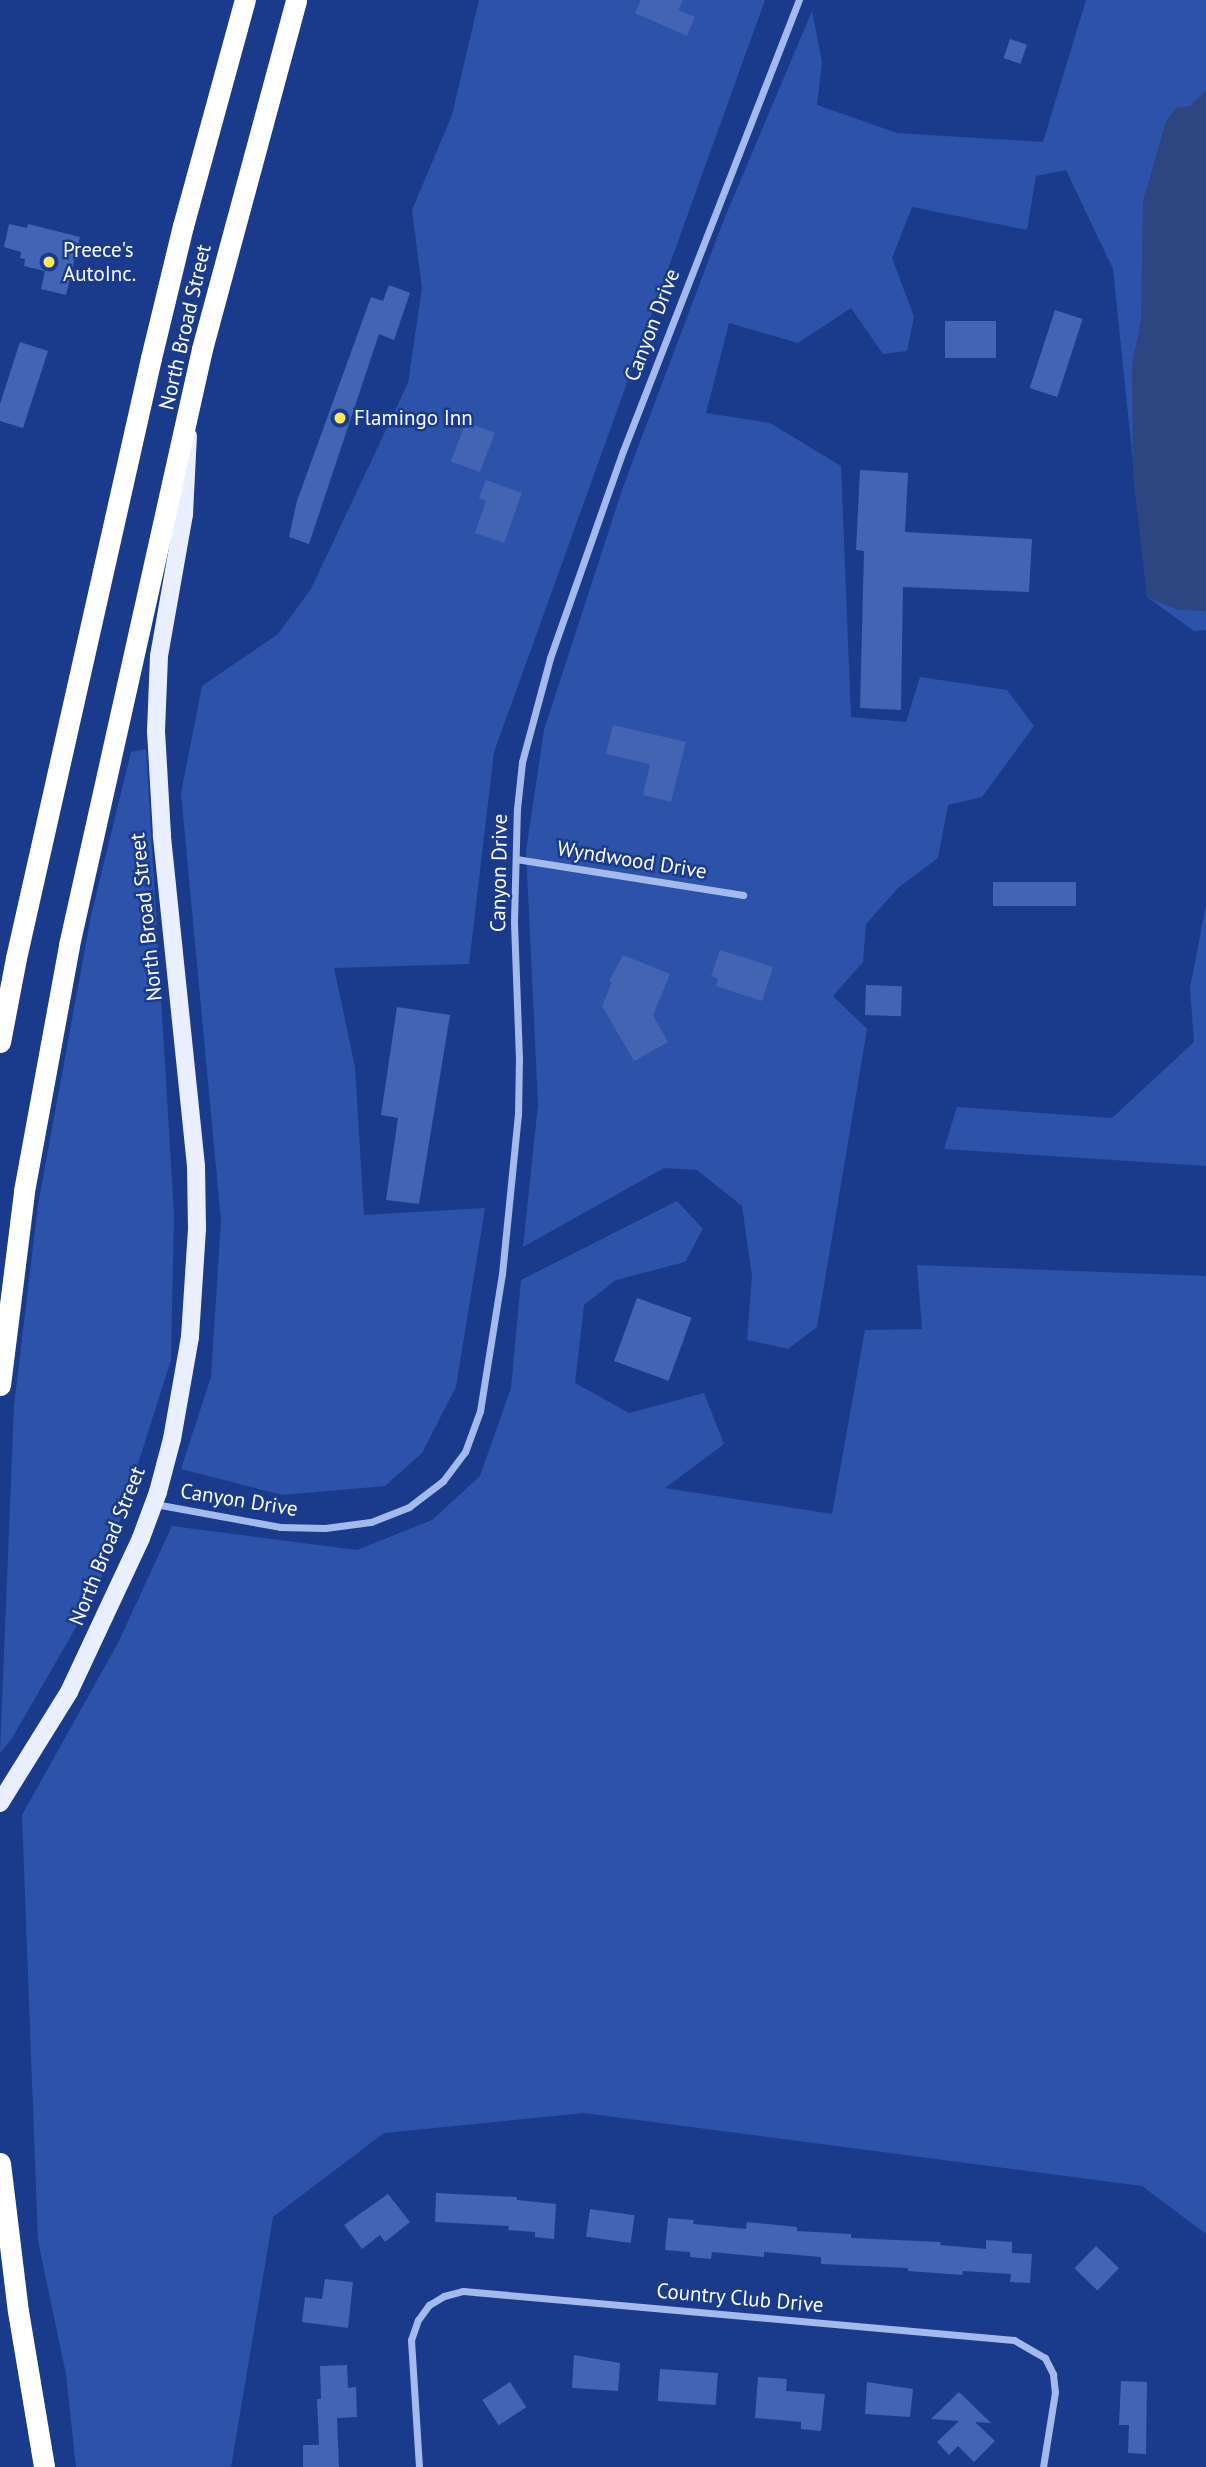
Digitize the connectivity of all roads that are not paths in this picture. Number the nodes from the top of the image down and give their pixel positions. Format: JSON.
{"nodes":[{"id":1,"x":245,"y":0,"type":"edge"},
{"id":2,"x":296,"y":0,"type":"edge"},
{"id":3,"x":799,"y":0,"type":"edge"},
{"id":4,"x":188,"y":413,"type":"junction"},
{"id":5,"x":516,"y":859,"type":"junction"},
{"id":6,"x":743,"y":895,"type":"dead end"},
{"id":7,"x":0,"y":1042,"type":"edge"},
{"id":8,"x":0,"y":1385,"type":"edge"},
{"id":9,"x":154,"y":1504,"type":"junction"},
{"id":10,"x":3,"y":1798,"type":"edge"},
{"id":11,"x":0,"y":2163,"type":"edge"},
{"id":12,"x":44,"y":2467,"type":"edge"},
{"id":13,"x":419,"y":2467,"type":"edge"},
{"id":14,"x":1043,"y":2467,"type":"edge"}],
"edges":[{"from":1,"to":7,"type":"highway","name":"North Broad Street"},
{"from":2,"to":4,"type":"highway","name":"North Broad Street"},
{"from":3,"to":5,"type":"street","name":"Canyon Drive"},
{"from":4,"to":8,"type":"highway"},
{"from":4,"to":9,"type":"main road","name":"North Broad Street"},
{"from":5,"to":6,"type":"street","name":"Wyndwood Drive"},
{"from":5,"to":9,"type":"street","name":"Canyon Drive"},
{"from":9,"to":10,"type":"main road","name":"North Broad Street"},
{"from":11,"to":12,"type":"highway"},
{"from":13,"to":14,"type":"street","name":"Country Club Drive"}]}
